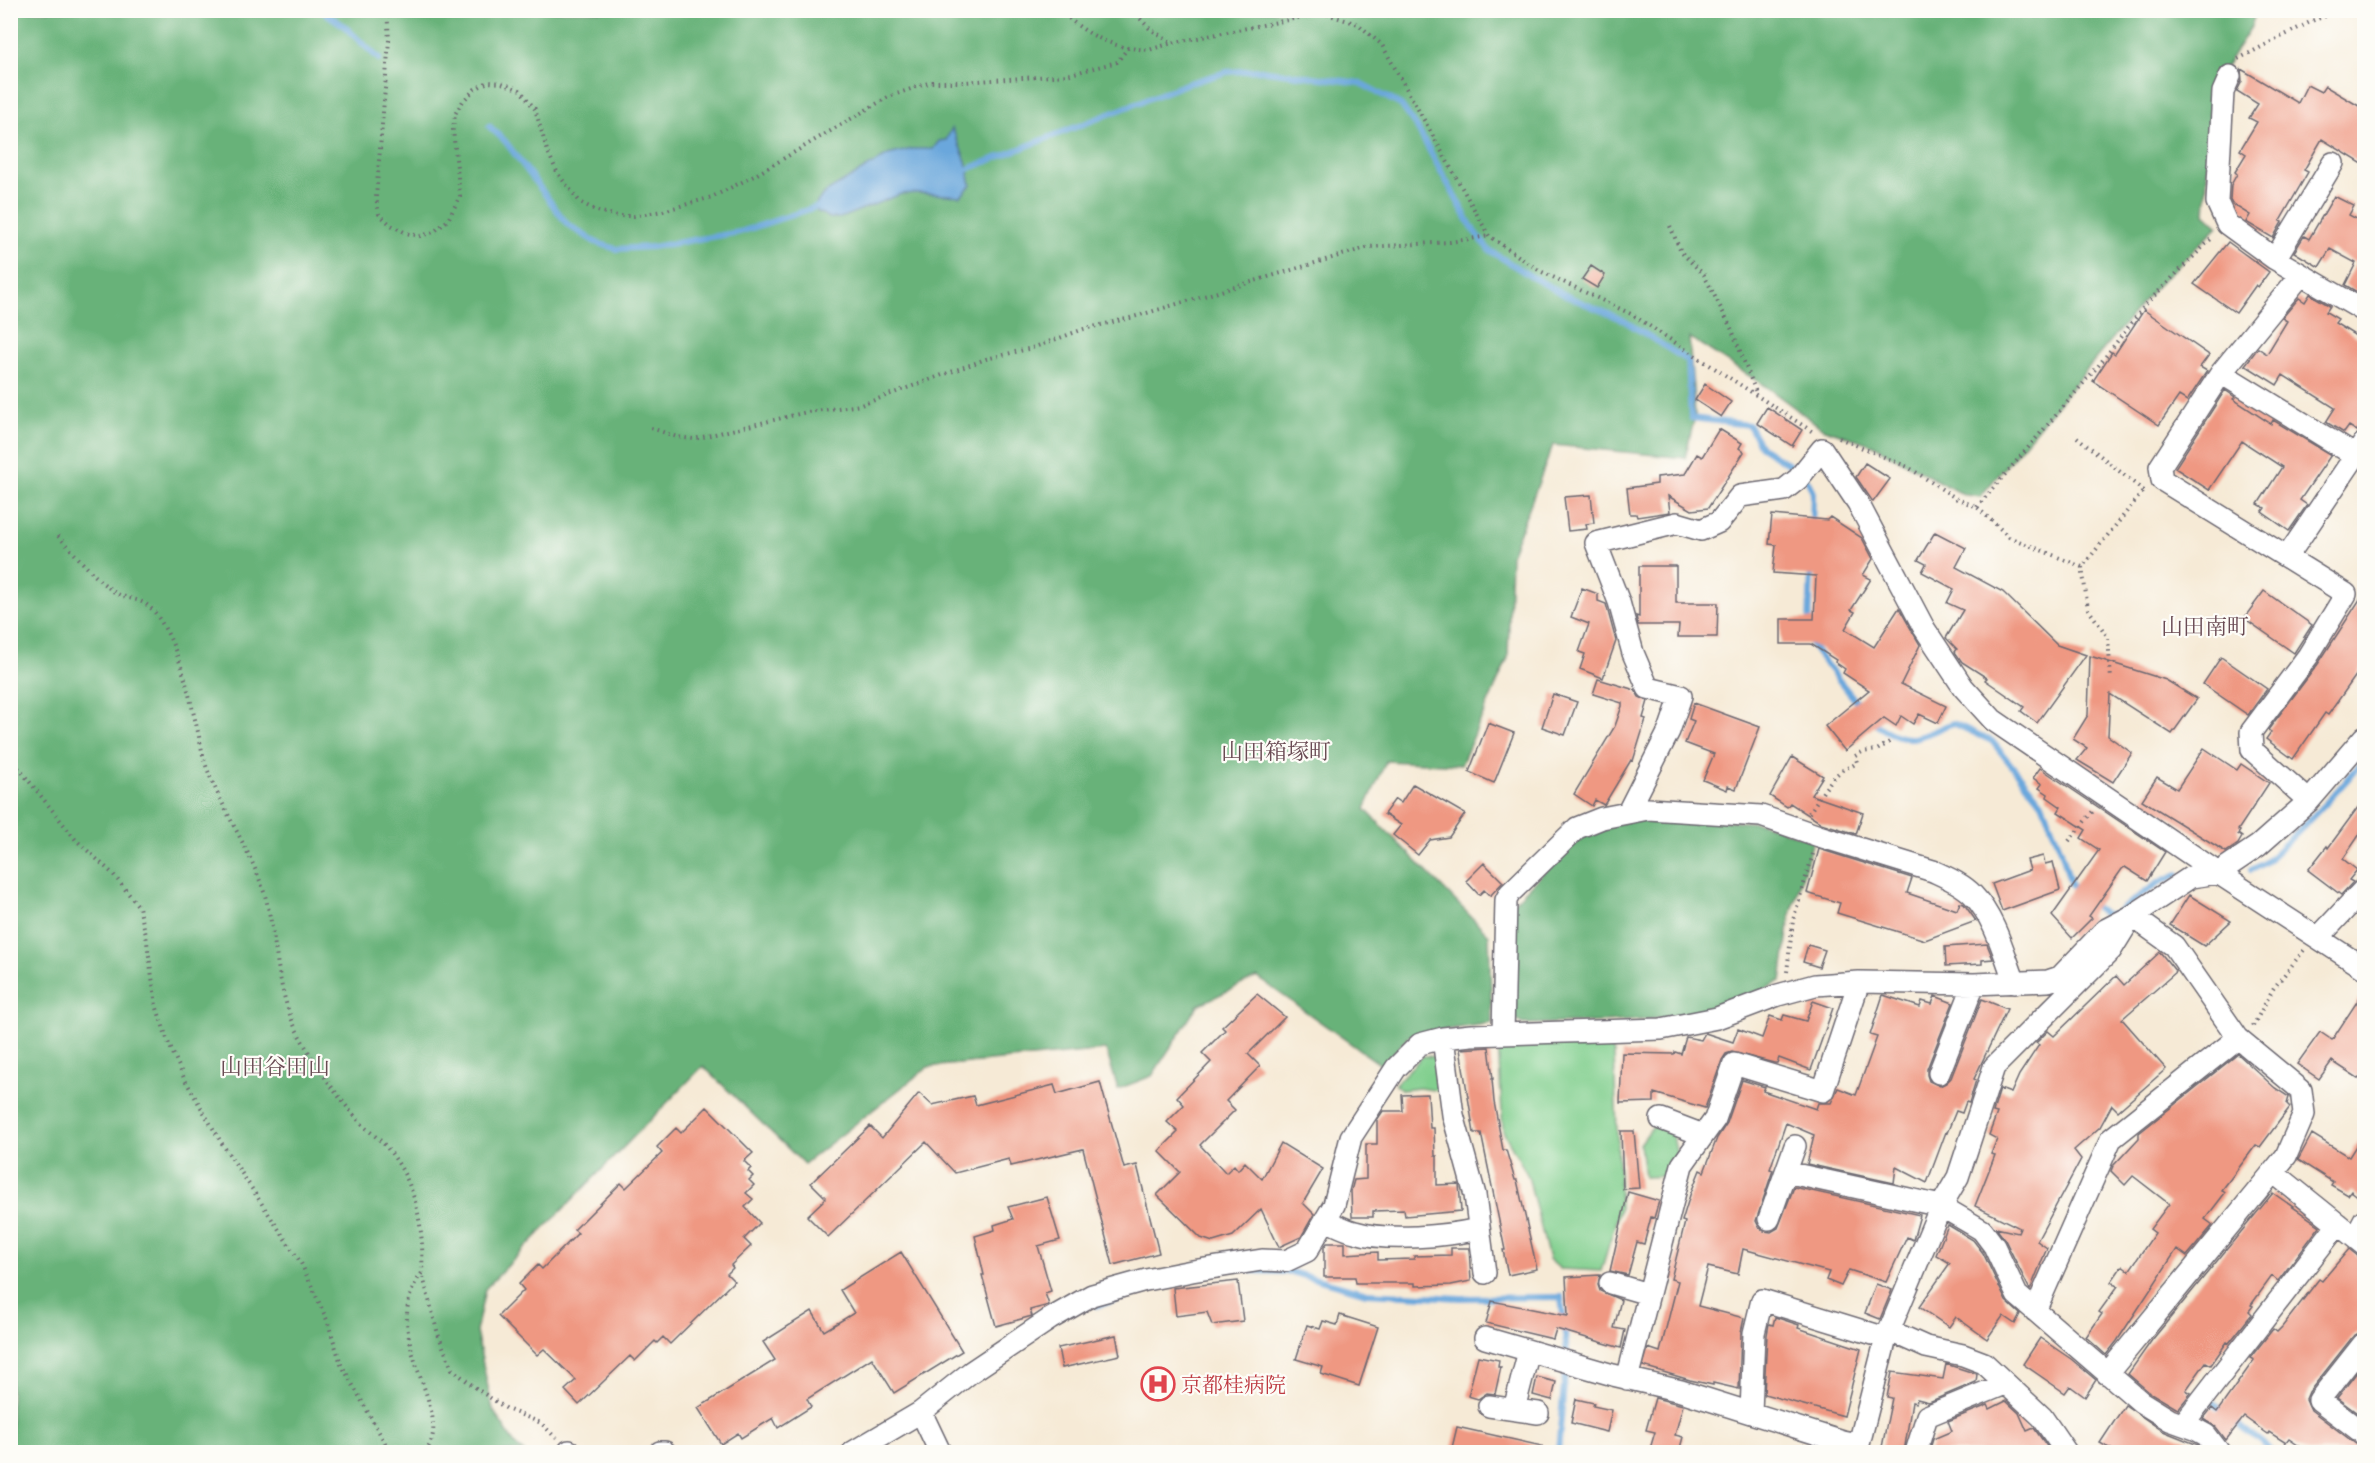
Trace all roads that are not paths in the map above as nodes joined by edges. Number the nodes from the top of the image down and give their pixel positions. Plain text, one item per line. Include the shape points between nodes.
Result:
1 (2230, 76) road end
2 (2333, 163) dead end
3 (2275, 260) junction
4 (2301, 275) junction
5 (2364, 311) edge
6 (2221, 373) junction
7 (2360, 449) edge
8 (2287, 557) junction
9 (2364, 737) edge
10 (2309, 801) junction
11 (1628, 812) junction
12 (2218, 873) junction
13 (2364, 889) edge
14 (2132, 916) junction
15 (2318, 938) junction
16 (2364, 968) edge
17 (1859, 982) junction
18 (2015, 983) junction
19 (1974, 984) junction
20 (1503, 1035) junction
21 (1443, 1038) junction
22 (2241, 1040) junction
23 (1940, 1073) dead end
24 (1661, 1119) dead end
25 (1703, 1135) junction
26 (1795, 1146) dead end
27 (1786, 1172) junction
28 (2273, 1172) junction
29 (1941, 1206) junction
30 (1769, 1219) dead end
31 (1325, 1220) junction
32 (1479, 1229) junction
33 (2355, 1232) edge
34 (1485, 1273) dead end
35 (1610, 1283) dead end
36 (1648, 1294) junction
37 (2035, 1311) junction
38 (1888, 1335) junction
39 (1485, 1338) dead end
40 (2364, 1343) edge
41 (1528, 1351) junction
42 (2107, 1374) junction
43 (1627, 1378) junction
44 (2005, 1384) junction
45 (1489, 1406) dead end
46 (1514, 1409) junction
47 (921, 1412) junction
48 (1538, 1413) dead end
49 (1751, 1413) junction
50 (2183, 1424) junction
51 (2364, 1434) edge
52 (1858, 1449) edge
53 (660, 1452) edge
54 (665, 1452) edge
55 (853, 1452) edge
56 (940, 1452) edge
57 (1916, 1452) edge
58 (2067, 1452) edge
59 (2219, 1452) edge

1 - 3 street via 2223,92 2217,202 2227,224
2 - 3 street
3 - 4 street
4 - 5 street
4 - 6 street
6 - 7 street
6 - 8 street via 2160,467 2162,480
7 - 8 street
8 - 10 street via 2346,594 2308,656 2251,732 2252,750
9 - 10 street
10 - 12 street via 2258,846
11 - 12 street via 1669,731 1681,696 1648,688 1596,543 1677,523 1701,530 1719,522 1740,496 1784,490 1830,443 1924,628 1963,687 1993,720
11 - 18 street via 1648,809 1761,816 1933,871 1972,894 1989,919
11 - 20 street via 1577,828 1506,900
12 - 14 street via 2191,877
12 - 15 street
13 - 15 street
14 - 18 street via 2105,930 2060,976 2048,981
14 - 22 street via 2174,946
14 - 29 street via 2111,950 1994,1067 1958,1177
15 - 16 street
17 - 19 street
17 - 20 street via 1815,985 1717,1018 1661,1029
17 - 25 street via 1823,1091 1734,1064 1714,1119
18 - 19 street
19 - 23 street
20 - 21 street
21 - 31 street via 1420,1044 1396,1068 1351,1137 1334,1205
21 - 32 street via 1453,1115 1475,1195
22 - 28 street via 2301,1090 2304,1114 2286,1156
22 - 37 street via 2111,1139
24 - 25 street
25 - 36 street via 1682,1165
26 - 27 street
27 - 29 street
27 - 30 street
28 - 33 street
28 - 42 street
29 - 37 street via 1982,1230 2017,1295
29 - 38 street
31 - 32 street via 1356,1233 1401,1237 1453,1235
31 - 47 street via 1307,1251 1286,1261 1262,1260 1192,1271 1092,1295 1050,1319
32 - 34 street
33 - 50 street
35 - 36 street
36 - 43 street
37 - 42 street
38 - 44 street via 1984,1363
38 - 49 street via 1762,1300 1754,1333
38 - 52 street
39 - 41 street
40 - 51 street via 2319,1401
41 - 43 street
41 - 46 street
42 - 50 street via 2141,1402
43 - 49 street
44 - 57 street via 1927,1416
44 - 58 street via 2042,1418
45 - 46 street
46 - 48 street
47 - 55 street
47 - 56 street
49 - 52 street
50 - 59 street via 2206,1435
53 - 54 street

